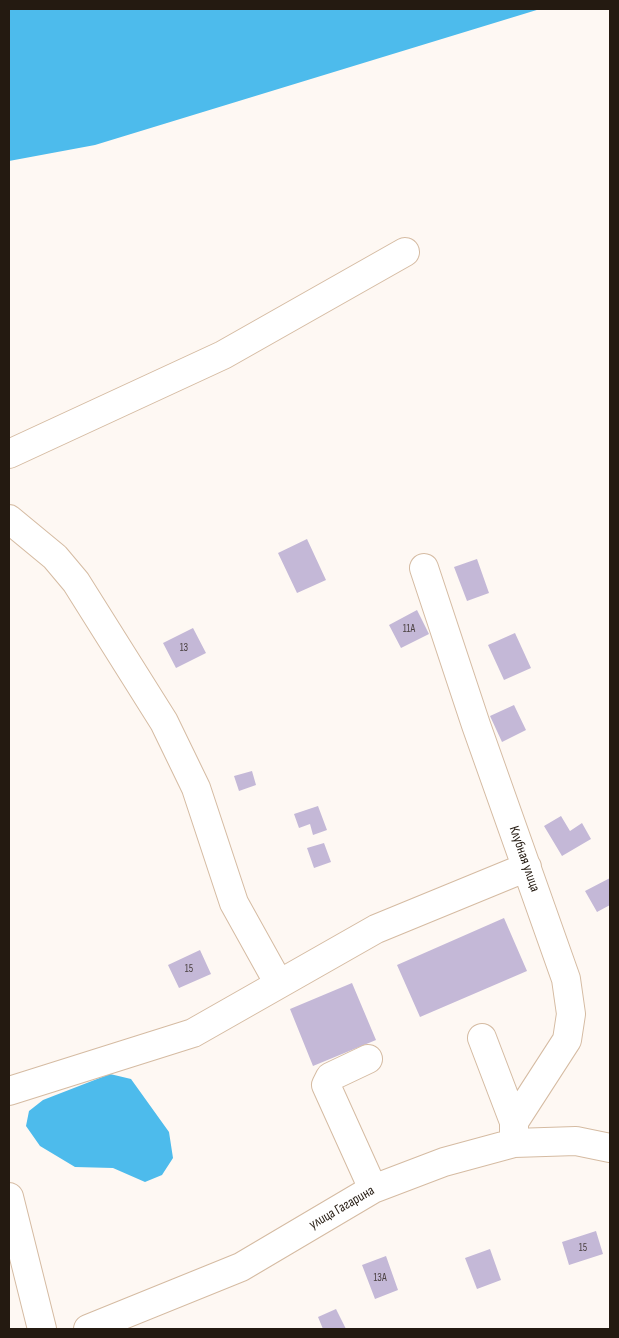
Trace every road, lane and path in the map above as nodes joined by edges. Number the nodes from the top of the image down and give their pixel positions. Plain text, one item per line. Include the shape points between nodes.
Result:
1 (405, 252) dead end
2 (9, 454) edge
3 (9, 519) edge
4 (424, 568) dead end
5 (527, 867) junction
6 (279, 984) junction
7 (482, 1038) dead end
8 (368, 1059) dead end
9 (9, 1091) edge
10 (514, 1133) junction
11 (610, 1148) edge
12 (373, 1189) junction
13 (9, 1197) edge
14 (42, 1329) edge
15 (88, 1329) edge

1 - 2 street via 223,355
3 - 6 street via 55,557 76,582 164,722 196,788 234,904
4 - 5 street, Клубная улица
5 - 6 street via 376,930
5 - 10 street, Клубная улица via 566,979 571,1014 568,1040
6 - 9 street via 193,1032
7 - 10 street
8 - 12 street via 330,1077 326,1085
10 - 11 street, улица Гагарина
10 - 12 street, улица Гагарина
12 - 15 street, улица Гагарина via 241,1267
13 - 14 street

